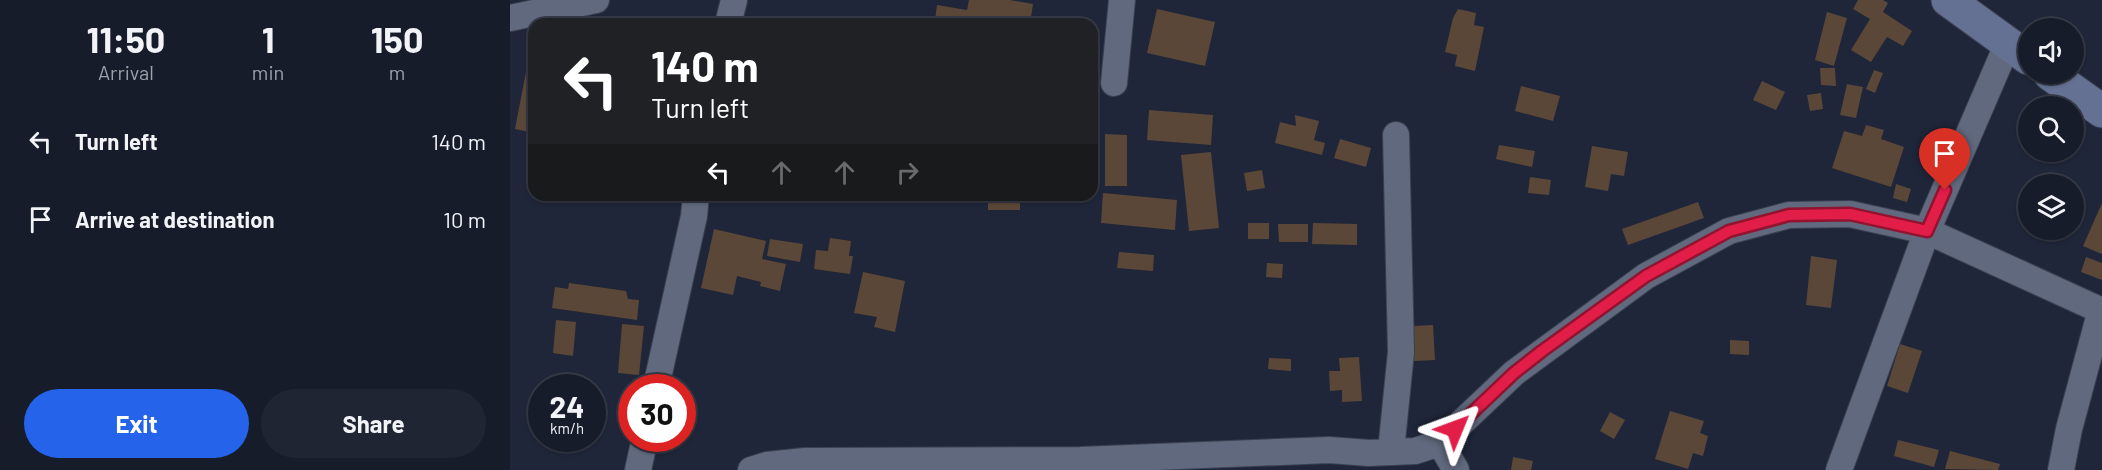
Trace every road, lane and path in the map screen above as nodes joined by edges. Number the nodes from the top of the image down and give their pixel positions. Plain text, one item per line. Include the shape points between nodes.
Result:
1 (596, 0) edge
2 (734, 0) edge
3 (1122, 0) edge
4 (1947, 0) edge
5 (510, 18) edge
6 (730, 18) edge
7 (2018, 51) edge
8 (1114, 83) dead end
9 (2064, 84) edge
10 (2102, 111) edge
11 (1396, 135) dead end
12 (695, 201) edge
13 (1927, 231) junction
14 (2101, 310) edge
15 (659, 374) edge
16 (1440, 443) junction
17 (1391, 451) junction
18 (642, 452) edge
19 (638, 470) edge
20 (751, 470) edge
21 (1456, 470) edge
22 (1839, 470) edge
23 (2061, 470) edge

1 - 5 street
2 - 6 street
3 - 8 street
4 - 7 street
7 - 13 street
9 - 10 street
11 - 17 street via 1401,352
12 - 15 street
13 - 14 street
13 - 16 street via 1850,214 1789,215 1729,231 1646,276 1542,351
13 - 22 street
14 - 23 street
16 - 17 street via 1414,451
16 - 21 street
17 - 20 street via 1080,460 804,461
18 - 19 street

